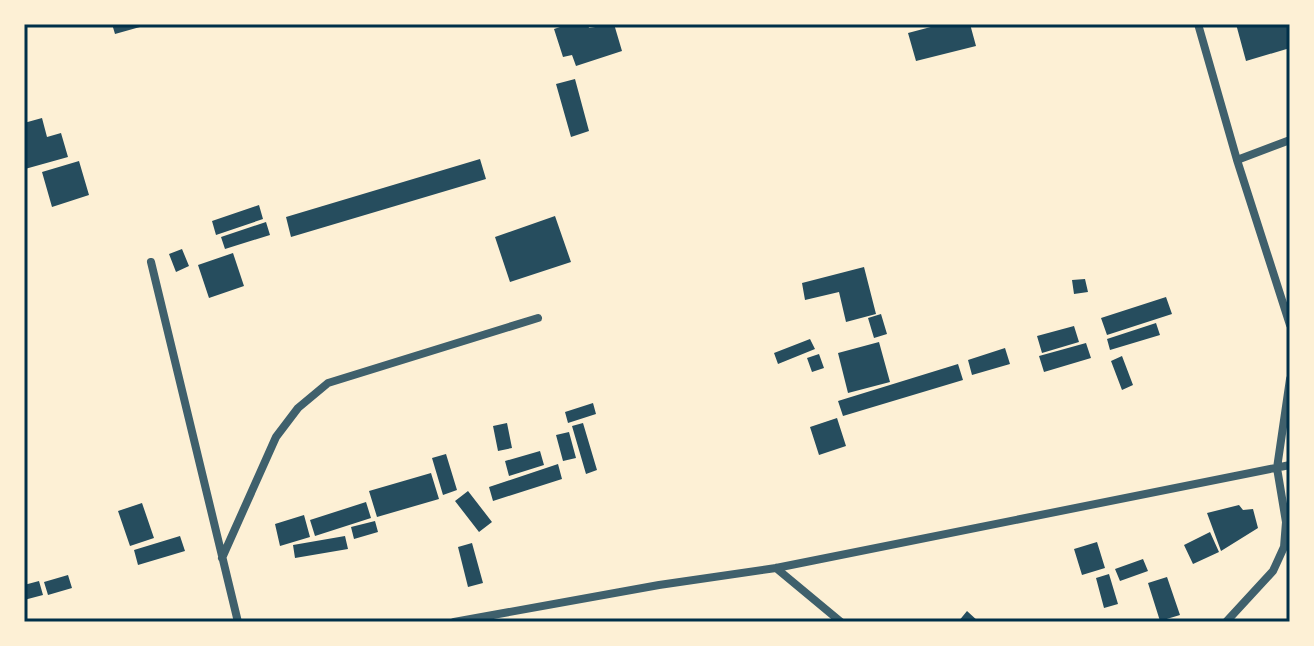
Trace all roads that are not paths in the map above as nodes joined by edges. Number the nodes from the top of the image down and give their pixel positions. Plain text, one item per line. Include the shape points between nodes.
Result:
1 (1198, 24) edge
2 (1290, 140) edge
3 (1237, 160) junction
4 (151, 262) dead end
5 (538, 318) dead end
6 (1290, 325) edge
7 (1290, 379) edge
8 (1290, 465) edge
9 (1277, 468) junction
10 (222, 558) junction
11 (776, 568) junction
12 (238, 622) edge
13 (454, 622) edge
14 (841, 622) edge
15 (1226, 622) edge

1 - 3 street
2 - 3 street
3 - 6 street
4 - 10 street
5 - 10 street via 328,383 298,408 276,437
7 - 9 street
8 - 9 street
9 - 11 street
9 - 15 street via 1286,522 1284,547 1273,571
10 - 12 street
11 - 13 street
11 - 14 street

